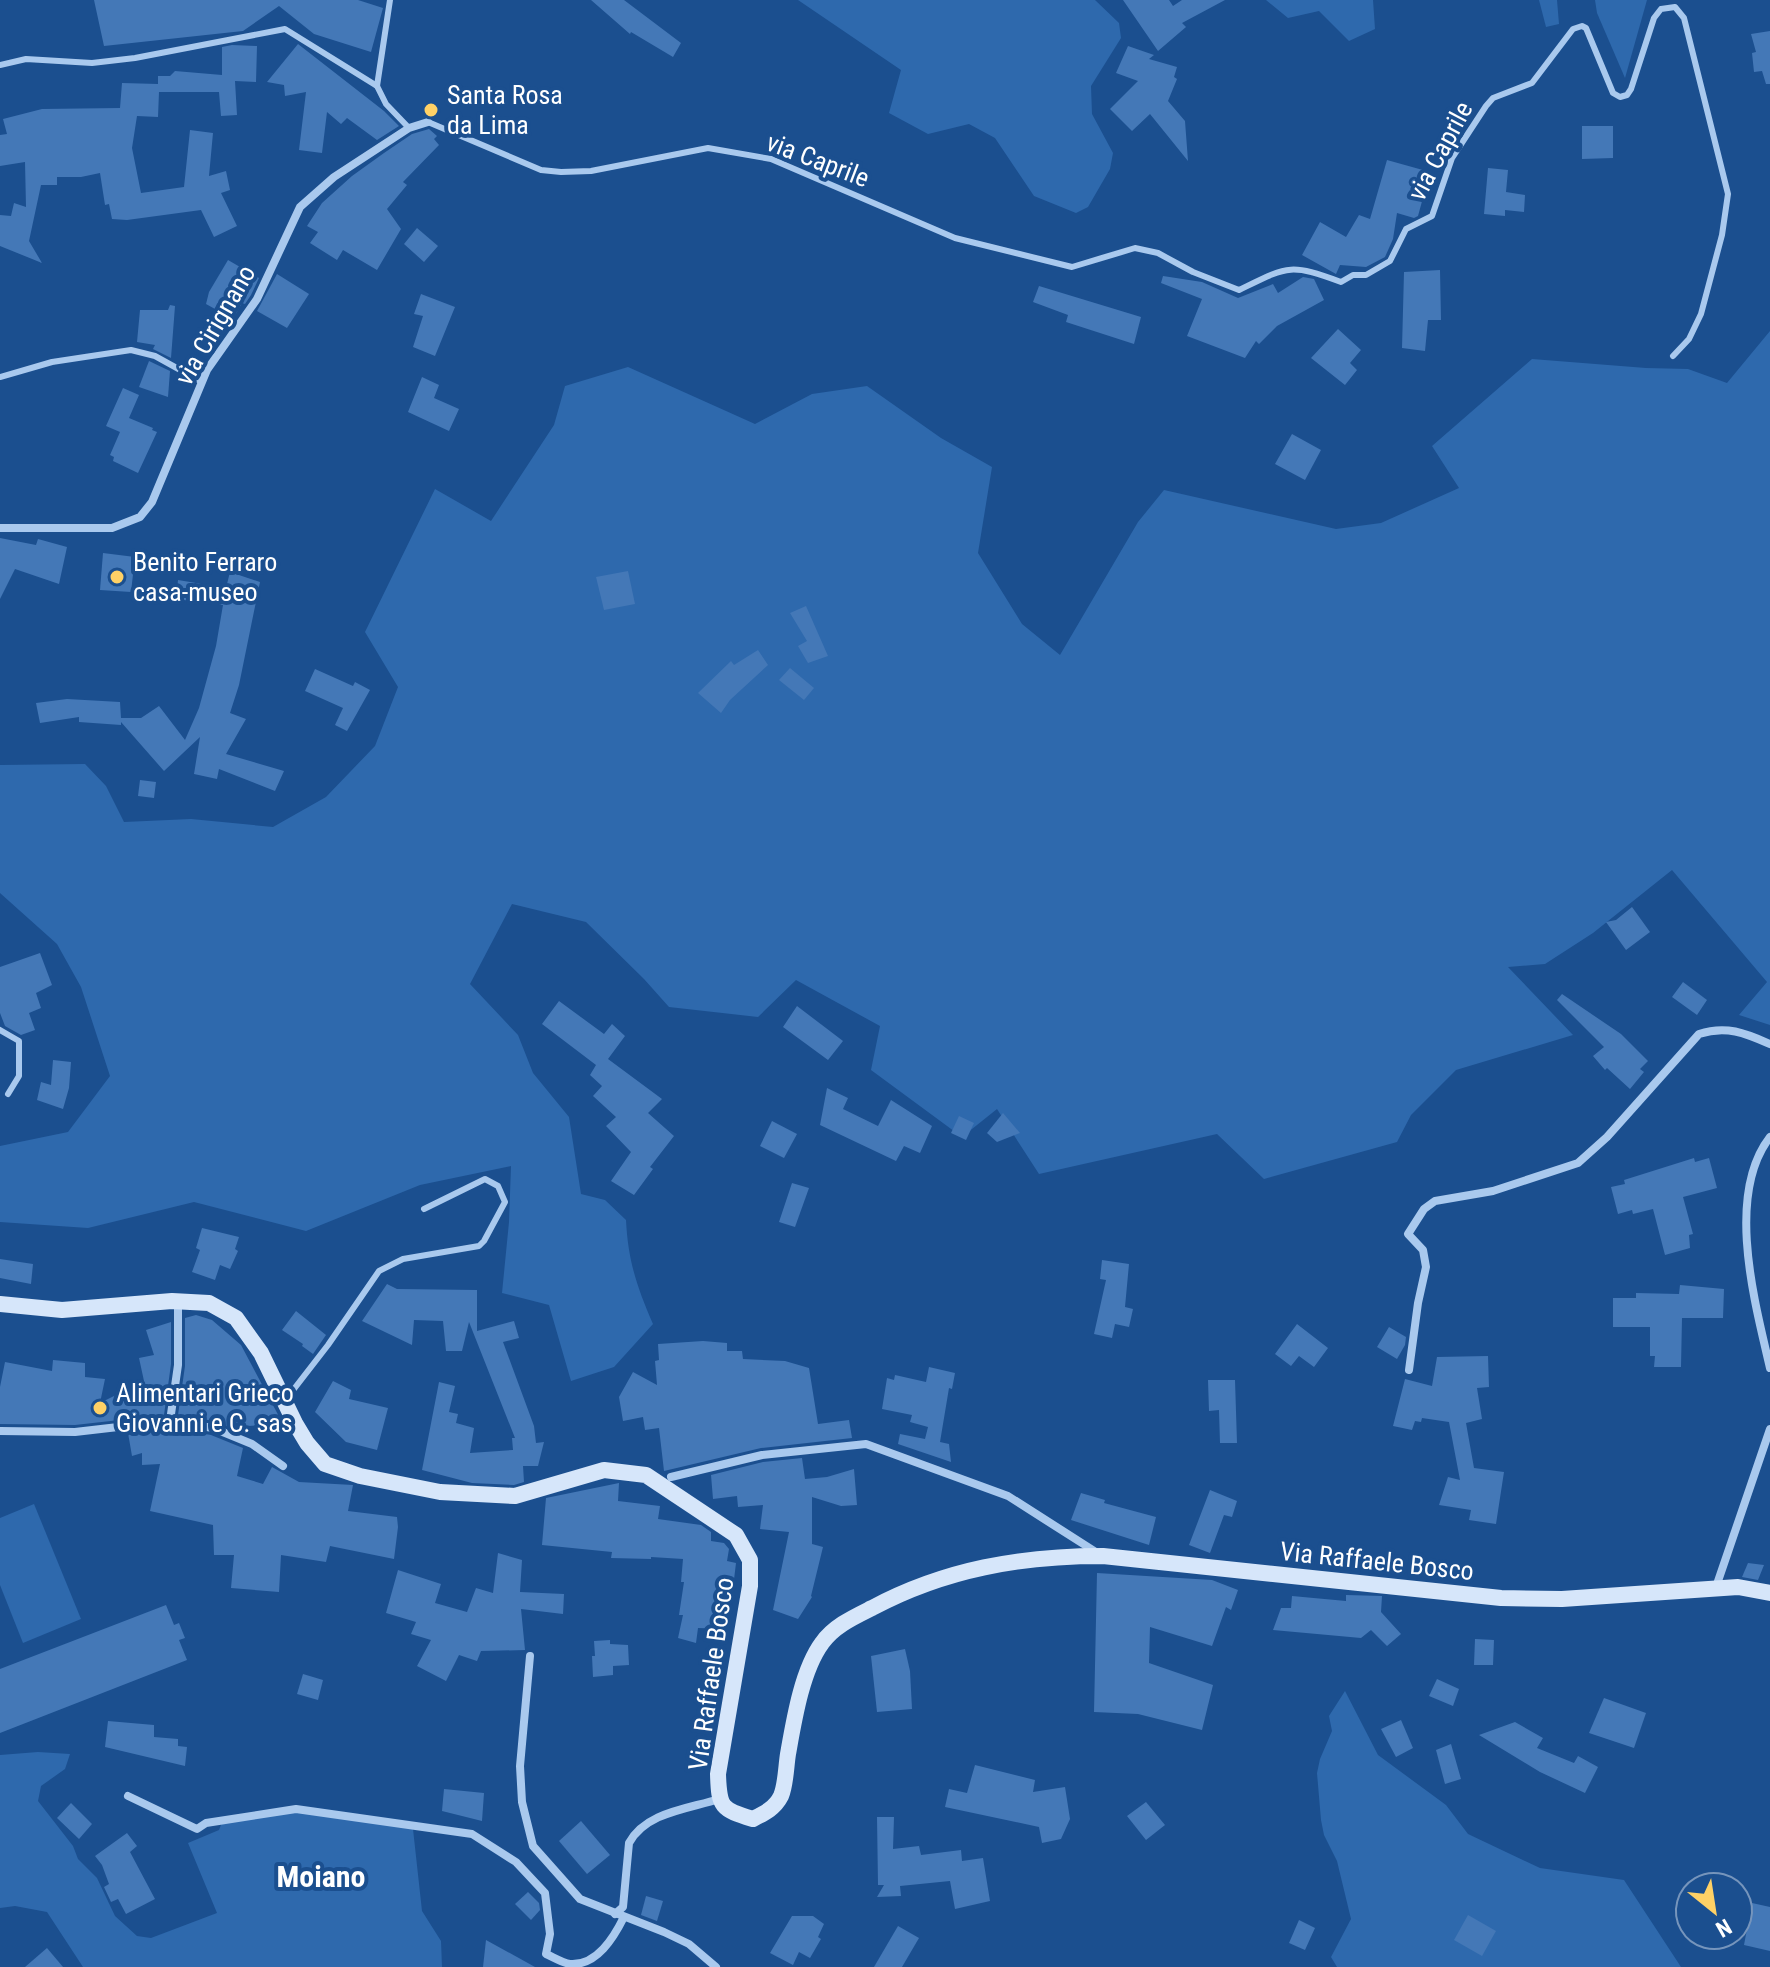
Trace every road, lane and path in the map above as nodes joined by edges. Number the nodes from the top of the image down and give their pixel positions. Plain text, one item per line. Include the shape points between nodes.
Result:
1 (390, 0) edge
2 (0, 65) edge
3 (377, 86) junction
4 (428, 122) joint
5 (409, 128) junction
6 (1673, 356) dead end
7 (0, 377) edge
8 (202, 382) junction
9 (0, 528) edge
10 (0, 1030) edge
11 (1770, 1044) edge
12 (8, 1094) dead end
13 (1770, 1137) edge
14 (424, 1209) dead end
15 (178, 1301) junction
16 (0, 1304) edge
17 (1770, 1368) edge
18 (1409, 1370) dead end
19 (284, 1401) junction
20 (170, 1421) junction
21 (1770, 1429) edge
22 (0, 1431) edge
23 (283, 1466) dead end
24 (671, 1477) dead end
25 (1103, 1556) junction
26 (1715, 1589) junction
27 (1770, 1593) edge
28 (530, 1656) dead end
29 (128, 1796) dead end
30 (719, 1799) junction
31 (620, 1915) junction
32 (716, 1967) edge

1 - 3 lane
2 - 3 lane via 26,59 92,63 135,58 285,29
3 - 5 lane
4 - 5 street, via Cirignano
4 - 6 lane, via Caprile via 541,170 591,171 708,148 771,159 955,238 1072,267 1135,248 1239,290 1296,267 1341,282 1390,261 1406,229 1432,216 1452,158 1486,106 1493,98 1532,83 1573,29 1586,28 1613,93 1620,97 1631,89 1654,18 1661,9 1675,7 1684,18 1728,194 1701,314
5 - 8 street, via Cirignano via 334,177 300,207 257,299
7 - 8 lane via 52,362 131,350 155,356
8 - 9 street, via Cirignano via 152,502 140,517 112,528
10 - 12 lane via 19,1041 19,1076
11 - 18 street via 1736,1030 1699,1034 1578,1163 1493,1191 1435,1201 1424,1209 1408,1234 1423,1250 1426,1267
13 - 17 street via 1754,1165 1748,1192 1748,1252
14 - 19 lane via 485,1179 498,1186 505,1202 479,1246 403,1259 379,1271
15 - 16 street, Via Raffaele Bosco via 62,1310
15 - 19 street, Via Raffaele Bosco via 209,1303 236,1318 261,1353
15 - 20 street via 178,1365
19 - 30 street, Via Raffaele Bosco via 325,1464 360,1476 440,1492 515,1496 604,1470 646,1475 736,1535 750,1560 750,1586 718,1774
20 - 22 street via 75,1432
20 - 23 street via 213,1428 252,1444
21 - 26 street
24 - 25 street via 762,1455 866,1444 1008,1496
25 - 26 street, Via Raffaele Bosco via 1501,1598
25 - 30 street, Via Raffaele Bosco via 1050,1556 934,1579 844,1622 823,1642 811,1664 793,1725 782,1795 753,1819 726,1810
26 - 27 street, Via Raffaele Bosco
28 - 31 street via 520,1766 533,1846 580,1899
29 - 31 street via 197,1829 206,1823 296,1809 472,1834 516,1862 545,1893 550,1915 546,1954 570,1964 593,1958 611,1943
30 - 31 street via 651,1819 634,1833
31 - 32 street via 689,1944

